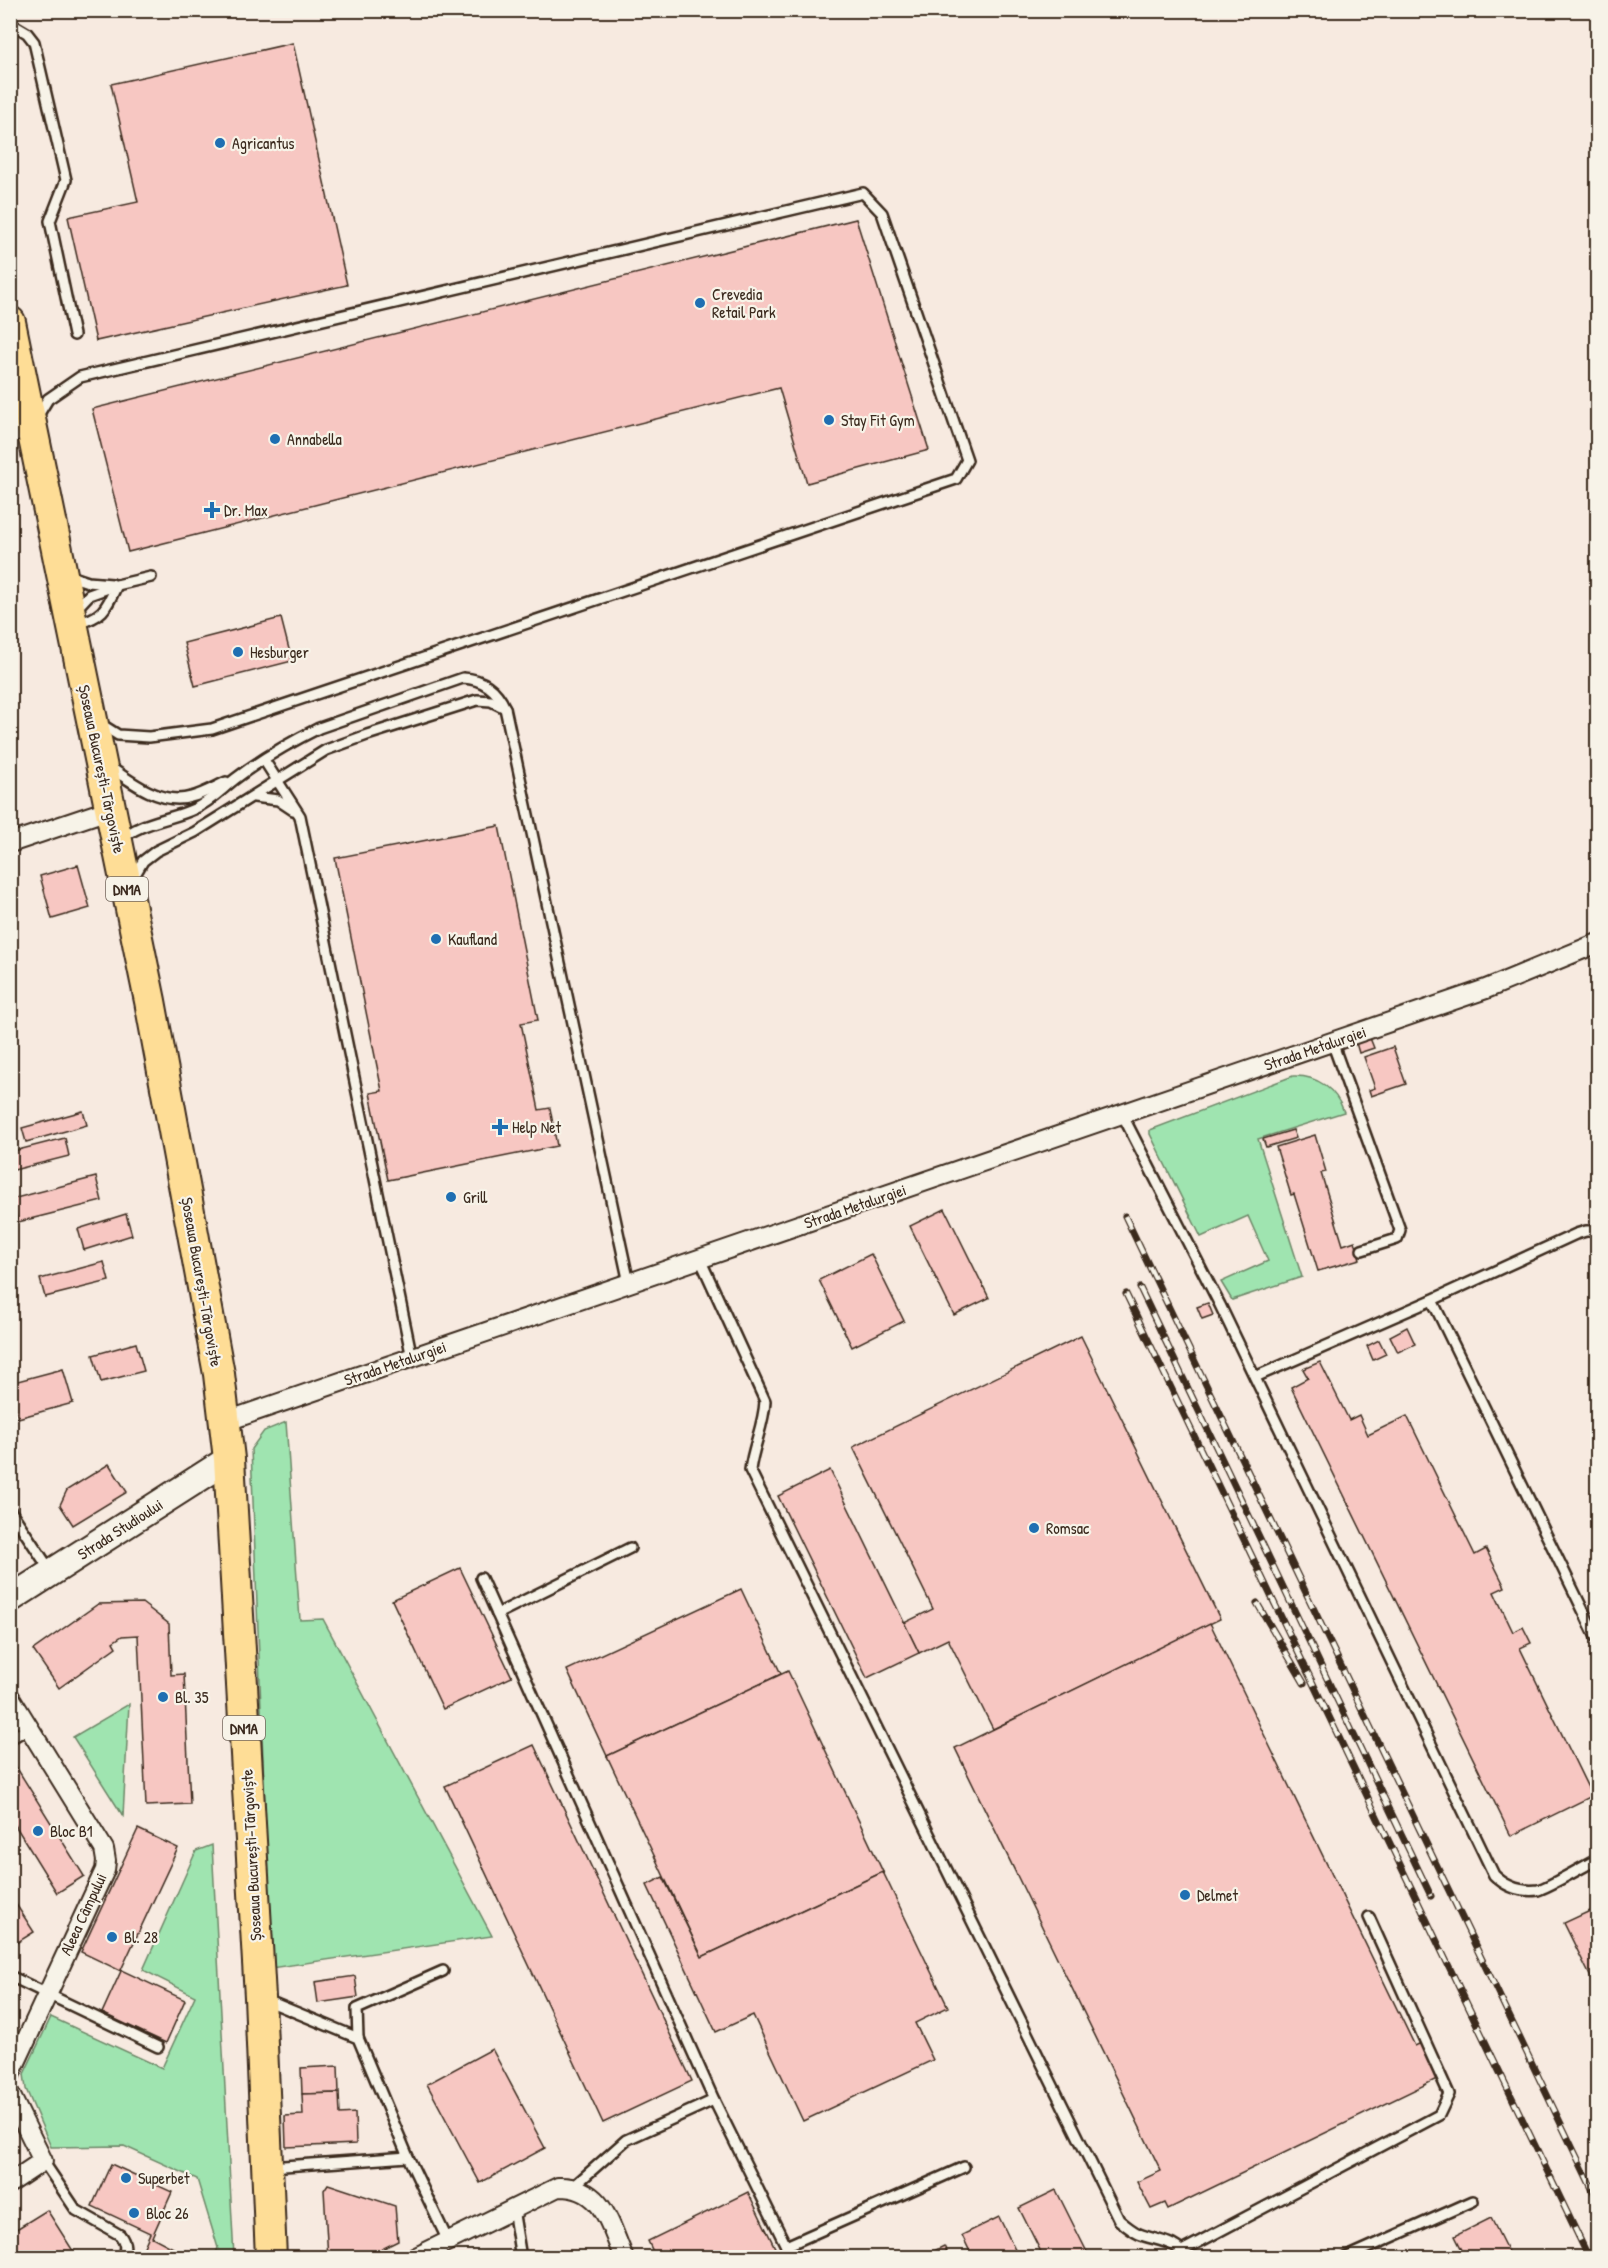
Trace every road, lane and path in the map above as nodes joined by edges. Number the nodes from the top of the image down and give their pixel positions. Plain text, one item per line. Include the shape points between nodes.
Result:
1 (10, 23) edge
2 (10, 322) edge
3 (74, 335) dead end
4 (21, 430) edge
5 (62, 573) junction
6 (151, 577) dead end
7 (117, 585) junction
8 (72, 620) junction
9 (505, 708) junction
10 (92, 718) junction
11 (100, 759) junction
12 (264, 760) junction
13 (236, 778) junction
14 (278, 781) junction
15 (253, 797) junction
16 (111, 809) junction
17 (300, 816) junction
18 (10, 843) edge
19 (118, 847) junction
20 (129, 895) junction
21 (1598, 943) edge
22 (1332, 1042) junction
23 (1122, 1114) junction
24 (1598, 1231) edge
25 (1362, 1250) dead end
26 (700, 1259) junction
27 (629, 1283) junction
28 (1432, 1300) junction
29 (412, 1358) junction
30 (1255, 1377) junction
31 (224, 1422) junction
32 (229, 1459) junction
33 (10, 1510) edge
34 (630, 1548) dead end
35 (52, 1572) junction
36 (481, 1578) dead end
37 (14, 1588) edge
38 (497, 1614) junction
39 (1598, 1641) edge
40 (10, 1697) edge
41 (29, 1728) junction
42 (10, 1739) edge
43 (1598, 1859) edge
44 (1369, 1917) dead end
45 (443, 1971) dead end
46 (10, 1976) edge
47 (47, 1993) junction
48 (260, 1997) junction
49 (358, 2038) junction
50 (158, 2047) dead end
51 (10, 2075) edge
52 (10, 2094) edge
53 (714, 2100) junction
54 (408, 2157) junction
55 (43, 2162) junction
56 (267, 2167) junction
57 (964, 2167) dead end
58 (10, 2182) edge
59 (573, 2187) junction
60 (1473, 2201) dead end
61 (513, 2209) junction
62 (448, 2241) junction
63 (786, 2246) junction
64 (1184, 2254) edge
65 (122, 2258) edge
66 (271, 2258) edge
67 (414, 2258) edge
68 (521, 2258) edge
69 (624, 2258) edge
70 (792, 2258) edge
71 (1345, 2258) edge

1 - 3 lane via 21,27 34,42 66,180 50,221
2 - 4 main road, Șoseaua București-Târgoviște / DN1A
4 - 5 main road, Șoseaua București-Târgoviște / DN1A
4 - 10 lane via 48,399 80,377 863,193 882,213 967,460 956,480 212,729 149,737 118,735
5 - 7 lane via 88,582
5 - 8 main road, Șoseaua București-Târgoviște / DN1A
6 - 7 lane
7 - 8 lane via 89,595
7 - 8 lane via 95,619
8 - 10 main road, Șoseaua București-Târgoviște / DN1A
9 - 12 lane via 492,688 464,678 320,728
9 - 14 lane via 477,700 368,735 326,750
9 - 27 lane
10 - 11 main road, Șoseaua București-Târgoviște / DN1A
11 - 13 lane via 138,786 169,798 192,797
11 - 16 main road, Șoseaua București-Târgoviște / DN1A
12 - 13 lane
12 - 14 lane
13 - 19 lane via 199,807 139,826
14 - 15 lane
14 - 17 lane
15 - 17 lane via 278,800
15 - 20 lane via 143,861
16 - 18 street
16 - 19 main road, Șoseaua București-Târgoviște / DN1A
17 - 29 lane
19 - 20 main road, Șoseaua București-Târgoviște / DN1A
20 - 31 main road, Șoseaua București-Târgoviște / DN1A via 217,1362
21 - 22 street, Strada Metalurgiei via 1486,989
22 - 23 street, Strada Metalurgiei
22 - 25 lane via 1400,1230 1396,1239
23 - 26 street, Strada Metalurgiei
23 - 30 lane
24 - 28 lane via 1576,1234
26 - 27 street, Strada Metalurgiei
26 - 64 lane via 765,1401 750,1470 1119,2220 1139,2234 1174,2245
27 - 29 street, Strada Metalurgiei
28 - 30 lane
28 - 39 lane
29 - 31 street, Strada Metalurgiei
30 - 43 lane via 1494,1875 1513,1888 1539,1890
31 - 32 main road, Șoseaua București-Târgoviște / DN1A
32 - 35 street, Strada Studioului
32 - 48 main road, Șoseaua București-Târgoviște / DN1A
33 - 35 lane
34 - 38 lane
35 - 37 street, Strada Studioului
36 - 38 lane
38 - 53 lane
40 - 41 street, Aleea Câmpului
41 - 42 lane
41 - 47 street, Aleea Câmpului via 104,1850 106,1861
44 - 64 lane via 1449,2094 1444,2107 1438,2115
45 - 49 lane via 357,2009
46 - 47 lane
47 - 50 lane
47 - 51 street, Aleea Câmpului
48 - 49 lane
48 - 56 main road, Șoseaua București-Târgoviște / DN1A
49 - 54 lane
52 - 55 street
53 - 59 lane via 626,2140
53 - 63 lane
54 - 56 lane
54 - 62 lane
55 - 58 street
55 - 65 lane via 76,2210 120,2235 125,2250
56 - 66 main road, Șoseaua București-Târgoviște / DN1A
57 - 63 lane
59 - 61 street via 558,2187
59 - 69 street via 602,2206
60 - 71 lane
61 - 62 street
61 - 68 lane
62 - 67 street
63 - 70 lane

